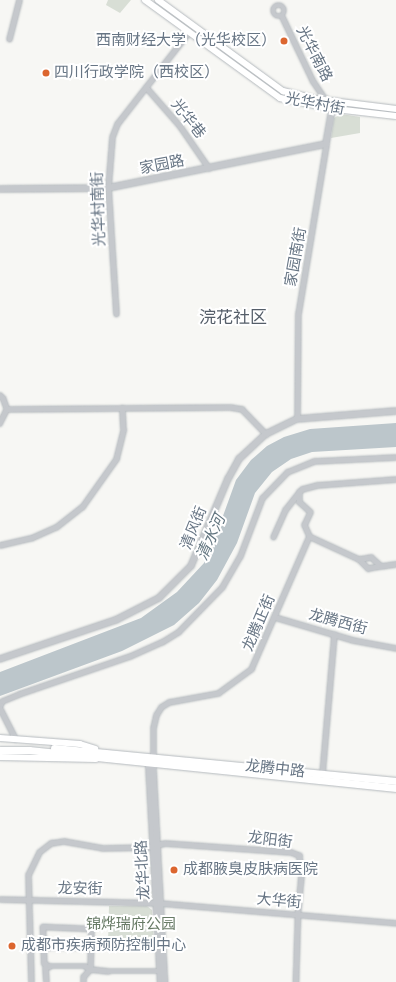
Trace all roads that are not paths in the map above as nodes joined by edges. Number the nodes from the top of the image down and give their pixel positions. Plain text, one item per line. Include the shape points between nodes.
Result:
1 (19, 0) edge
2 (145, 0) edge
3 (158, 0) edge
4 (274, 0) edge
5 (276, 6) junction
6 (282, 16) junction
7 (189, 32) junction
8 (9, 39) dead end
9 (146, 87) junction
10 (326, 100) junction
11 (332, 109) junction
12 (396, 110) edge
13 (396, 116) edge
14 (326, 144) junction
15 (209, 168) junction
16 (108, 188) junction
17 (0, 189) edge
18 (116, 314) dead end
19 (0, 395) edge
20 (122, 408) junction
21 (7, 409) junction
22 (396, 411) edge
23 (297, 419) junction
24 (0, 423) edge
25 (266, 434) junction
26 (396, 457) edge
27 (396, 479) edge
28 (299, 492) junction
29 (290, 501) junction
30 (299, 502) junction
31 (309, 536) junction
32 (273, 537) dead end
33 (0, 545) edge
34 (359, 559) junction
35 (396, 564) edge
36 (381, 566) junction
37 (275, 617) junction
38 (334, 635) junction
39 (396, 648) edge
40 (0, 659) edge
41 (0, 705) edge
42 (0, 708) edge
43 (0, 738) edge
44 (16, 739) junction
45 (0, 746) edge
46 (29, 748) junction
47 (0, 750) edge
48 (112, 755) junction
49 (0, 757) edge
50 (151, 760) junction
51 (322, 774) junction
52 (396, 781) edge
53 (396, 788) edge
54 (156, 845) junction
55 (0, 899) edge
56 (28, 900) junction
57 (158, 903) junction
58 (298, 914) junction
59 (396, 923) edge
60 (43, 948) junction
61 (91, 948) junction
62 (49, 966) junction
63 (90, 969) junction
64 (160, 971) junction
65 (31, 982) edge
66 (46, 982) edge
67 (83, 982) edge
68 (161, 982) edge
69 (165, 982) edge
70 (296, 982) edge

1 - 8 street
2 - 7 main road, 光华村街
3 - 10 main road, 光华村街 via 283,91
4 - 5 street
5 - 6 street via 274,14
5 - 6 street via 284,8
6 - 10 street, 光华南路 via 313,81
7 - 9 street, 光华村南街
7 - 11 main road, 光华村街 via 280,98
9 - 15 street, 光华巷 via 180,126
9 - 16 street, 光华村南街 via 112,136
10 - 11 street
10 - 12 main road, 光华村街
11 - 13 main road, 光华村街
11 - 14 street, 家园南街
14 - 15 street, 家园路
14 - 23 street, 家园南街 via 298,314
15 - 16 street, 家园路
16 - 17 street, 家园路
16 - 18 street, 光华村南街
19 - 21 street
20 - 21 street
20 - 25 street via 236,407 242,409
20 - 33 street via 123,430 116,459 82,507 56,527 30,538
21 - 24 street
22 - 23 street, 清风街
23 - 25 street, 清风街
25 - 40 street, 清风街 via 240,459 228,479 191,566 159,598 116,620
26 - 41 street via 314,461 287,472 262,498 240,556 222,587 178,632 130,656 19,694 2,701
27 - 28 street via 317,485
28 - 29 street
28 - 30 street
29 - 30 street
29 - 32 street
30 - 31 street via 310,512 304,524
31 - 34 street
31 - 37 street, 龙腾正街
34 - 36 street via 371,557
34 - 36 street via 368,568
35 - 36 street
37 - 38 street, 龙腾西街
37 - 50 street, 龙腾正街 via 258,658 251,669 236,681 206,697 169,702 161,707 156,714 153,728
38 - 39 street, 龙腾西街
38 - 51 street
42 - 44 street
43 - 44 main road
44 - 48 main road via 80,744
45 - 46 main road
46 - 47 main road
46 - 48 main road
48 - 49 main road via 77,760
48 - 50 main road
50 - 51 main road, 龙腾中路
50 - 53 main road, 龙腾中路
50 - 54 street, 龙华北路
51 - 52 main road, 龙腾中路
54 - 56 street via 96,848 64,841 51,843 39,852 30,867
54 - 57 street, 龙华北路
54 - 58 street, 龙阳街 via 295,853 302,859
55 - 56 street, 龙安街
56 - 57 street, 龙安街
56 - 65 street
57 - 58 street, 大华街
57 - 64 street, 龙华北路
57 - 69 street, 龙华北路
58 - 59 street, 大华街
58 - 70 street, 龙阳街
60 - 61 street
60 - 61 street via 43,927 91,929
60 - 62 street via 44,963
61 - 63 street
62 - 63 street via 85,966
62 - 66 street via 46,968
63 - 64 street
63 - 67 street via 83,977
64 - 68 street, 龙华北路

